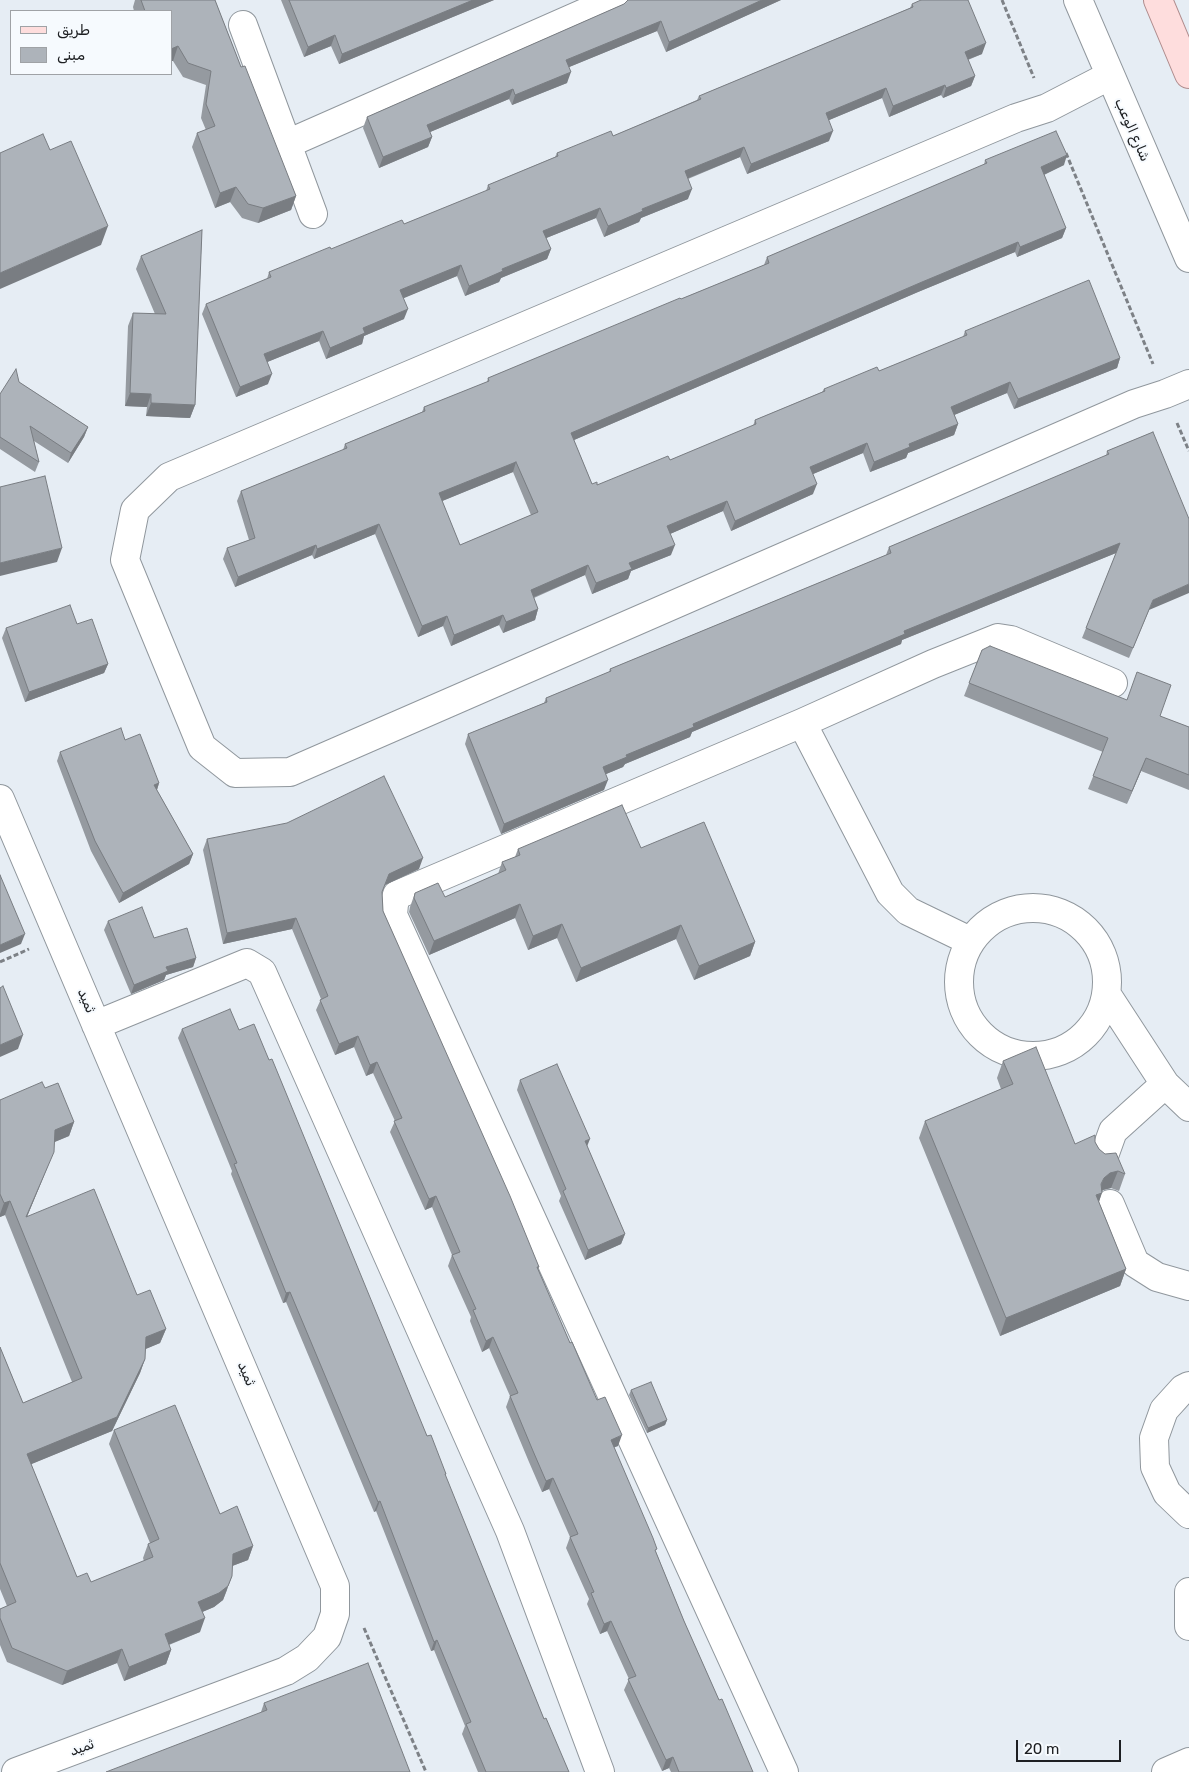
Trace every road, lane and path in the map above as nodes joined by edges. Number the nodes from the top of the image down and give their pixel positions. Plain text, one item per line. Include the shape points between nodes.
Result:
1 (614, 0) edge
2 (1002, 0) edge
3 (1078, 0) edge
4 (1158, 0) edge
5 (243, 25) dead end
6 (1189, 74) edge
7 (1109, 76) junction
8 (1047, 108) junction
9 (287, 144) junction
10 (313, 214) dead end
11 (1189, 258) edge
12 (1177, 389) edge
13 (1189, 452) edge
14 (1113, 683) dead end
15 (802, 723) junction
16 (0, 799) edge
17 (970, 941) junction
18 (1107, 996) junction
19 (96, 1025) junction
20 (1165, 1084) junction
21 (1189, 1107) edge
22 (1104, 1156) edge
23 (1110, 1204) edge
24 (1189, 1286) edge
25 (1189, 1386) edge
26 (1189, 1514) edge
27 (1189, 1592) edge
28 (335, 1598) junction
29 (1189, 1626) edge
30 (1189, 1762) edge
31 (16, 1772) edge
32 (426, 1772) edge
33 (600, 1772) edge
34 (784, 1772) edge
35 (1166, 1772) edge

1 - 9 street
2 - 8 path
3 - 7 street, شارع الوعب
4 - 6 main road
5 - 9 street
7 - 8 street
7 - 11 street, شارع الوعب
8 - 12 path
8 - 12 street via 1016,118 169,477 135,510 125,560 198,738 202,746 235,773 290,772 1116,412
9 - 10 street
12 - 13 path
14 - 15 street via 1011,640 998,638
15 - 17 street via 890,893 908,911
15 - 34 street via 397,895 393,915
16 - 19 street, ثميد
17 - 18 street via 990,920 1017,908 1055,911 1074,919 1094,939 1106,966
17 - 18 street via 959,969 960,998 972,1025 992,1045 1020,1056 1049,1056 1076,1044 1096,1023
18 - 20 street
19 - 28 street, ثميد via 319,1544 335,1586
19 - 33 street via 247,962 262,972 510,1531
20 - 21 street
20 - 22 street via 1113,1131
23 - 24 street via 1134,1263 1157,1277
25 - 26 street via 1164,1410 1154,1438 1155,1467 1167,1494
27 - 29 street
28 - 31 street, ثميد via 335,1614 328,1637 307,1658 286,1671
28 - 32 path via 355,1608
30 - 35 street

